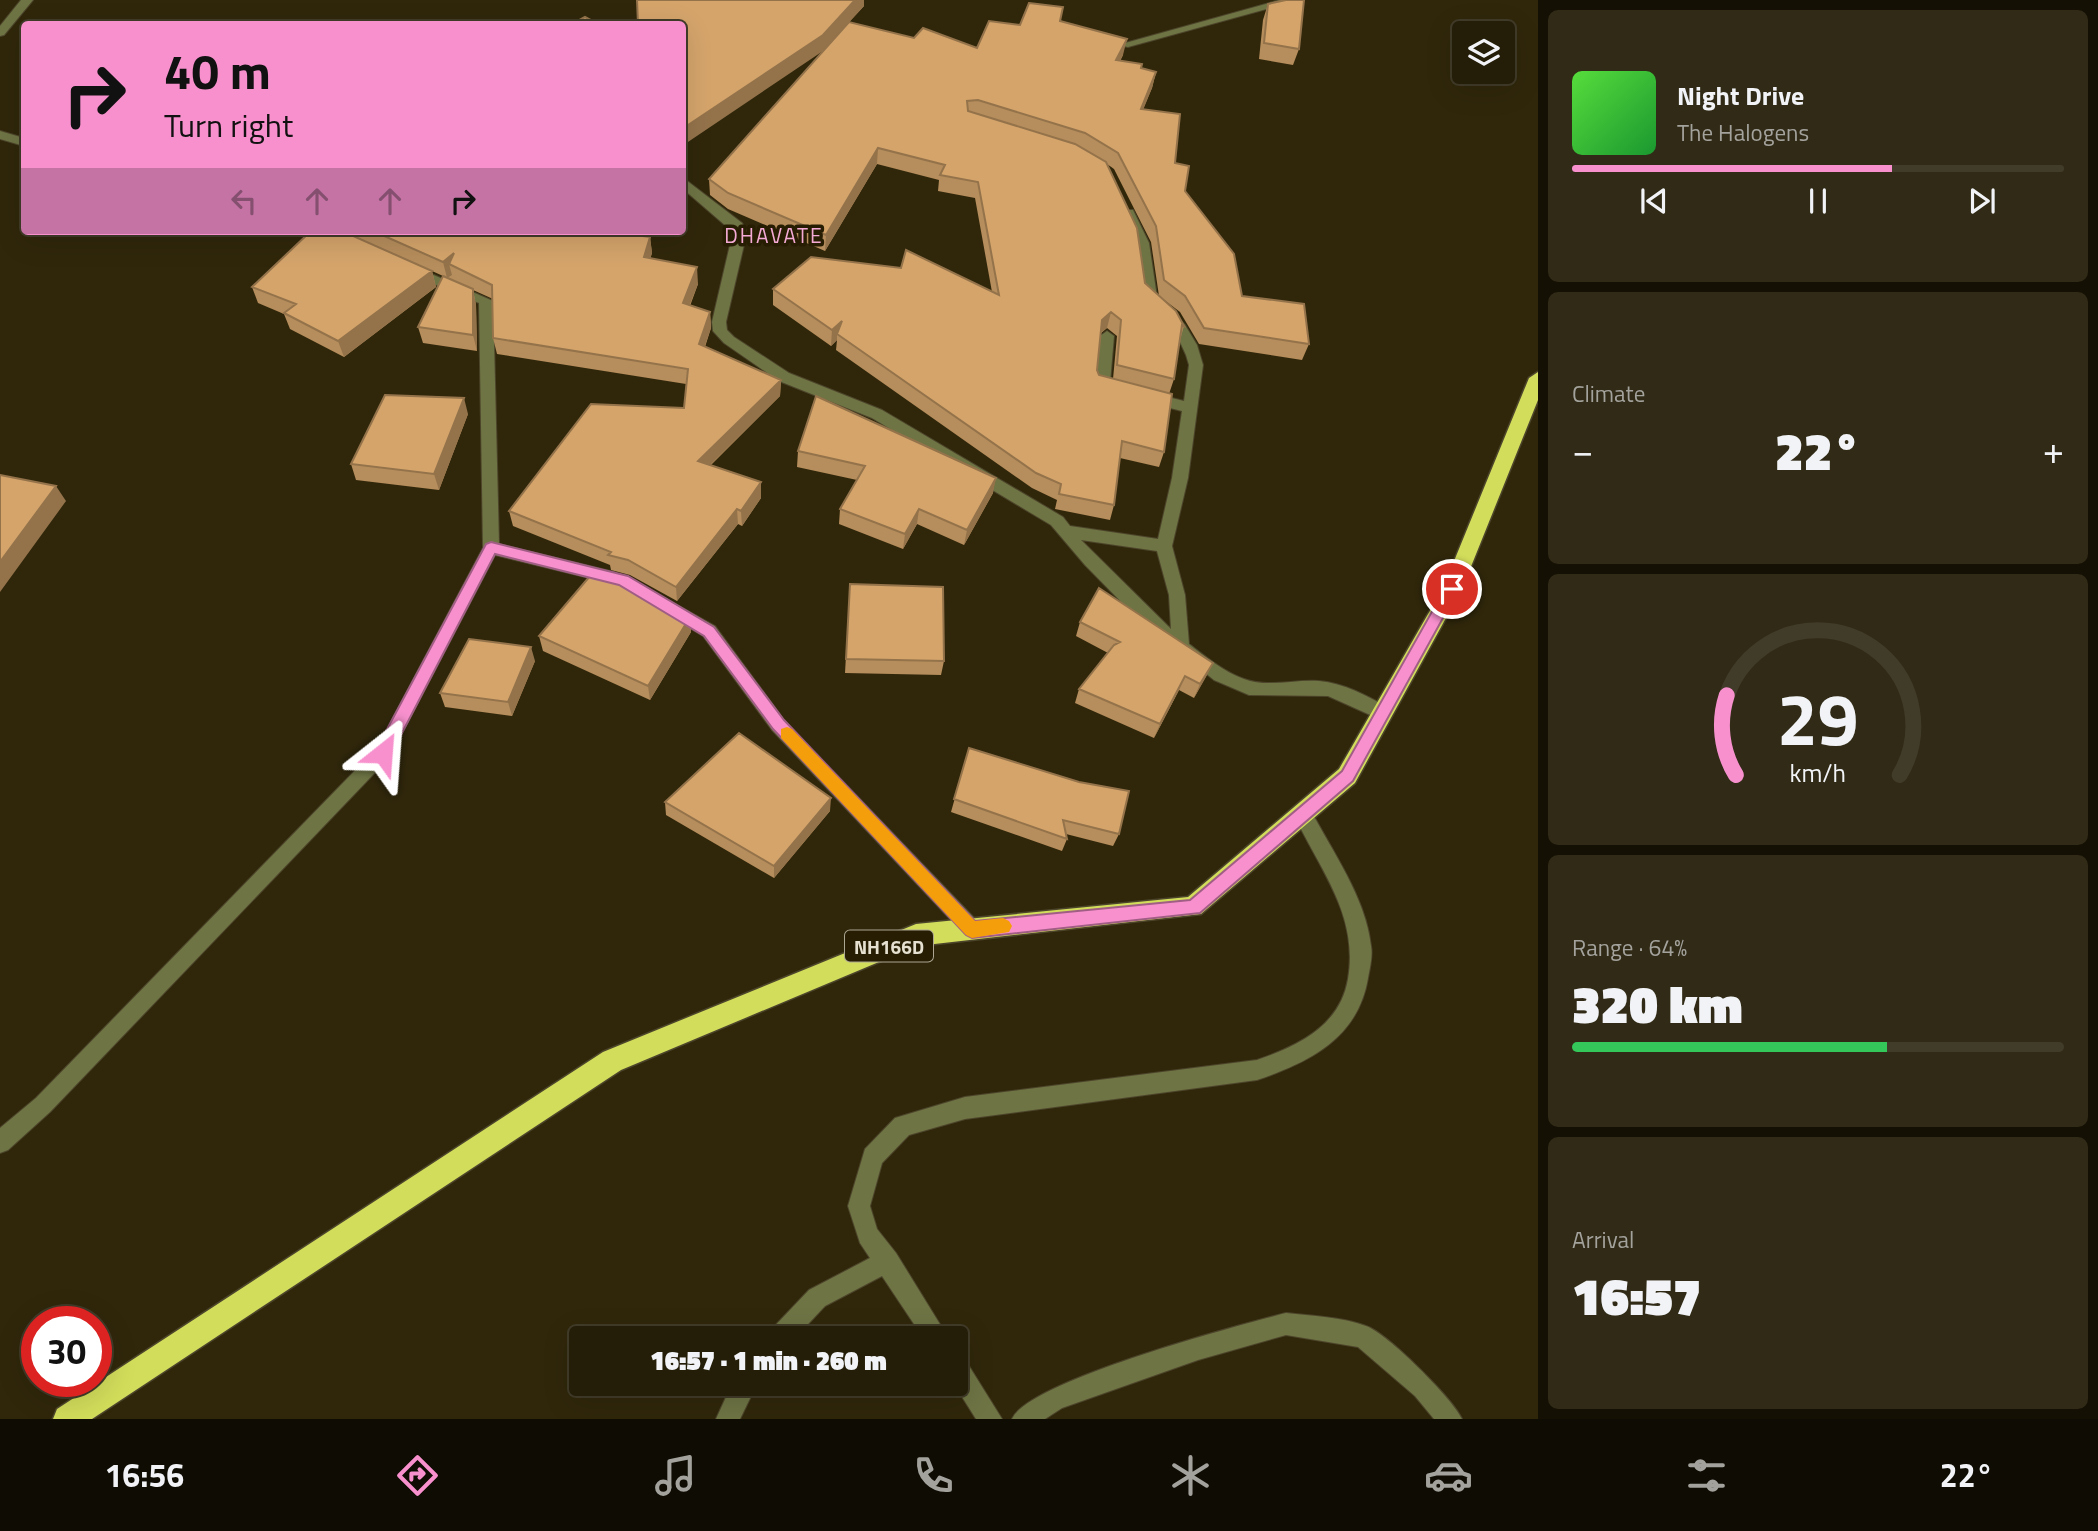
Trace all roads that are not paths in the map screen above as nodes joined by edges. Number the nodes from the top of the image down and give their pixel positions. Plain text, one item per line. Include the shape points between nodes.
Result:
1 (27, 0) edge
2 (1293, 0) edge
3 (0, 33) edge
4 (1124, 45) edge
5 (0, 135) edge
6 (21, 141) edge
7 (686, 184) edge
8 (1121, 198) edge
9 (399, 264) edge
10 (1107, 336) edge
11 (1538, 378) edge
12 (1191, 408) junction
13 (1064, 531) junction
14 (1164, 546) junction
15 (491, 548) junction
16 (1181, 645) junction
17 (1383, 713) junction
18 (1303, 815) junction
19 (972, 929) junction
20 (0, 1142) edge
21 (888, 1261) junction
22 (790, 1326) edge
23 (930, 1326) edge
24 (968, 1385) edge
25 (740, 1396) edge
26 (67, 1419) edge
27 (729, 1419) edge
28 (990, 1419) edge
29 (1024, 1419) edge
30 (1450, 1419) edge

1 - 3 street
2 - 4 street
5 - 6 street
7 - 13 street via 740,232 719,321 720,331 729,340 784,377 877,414 1011,492
8 - 12 street via 1142,243 1150,299 1173,316 1193,351
9 - 15 street via 486,301
10 - 12 street via 1102,386
11 - 17 highway, NH166D via 1452,589
12 - 14 street
13 - 14 street
13 - 16 street
14 - 16 street via 1177,595
15 - 19 street via 623,580 709,631 778,725
15 - 20 street via 383,753 43,1105
16 - 17 street via 1239,685 1347,693
17 - 18 highway, NH166D via 1348,776
18 - 19 highway, NH166D via 1194,907
18 - 21 street via 1349,903 1362,944 1359,984 1342,1020 1326,1038 1295,1058 1257,1070 965,1108 903,1126 873,1157 859,1206 868,1235
19 - 26 highway, NH166D via 916,935 612,1060
21 - 22 street via 817,1298
21 - 23 street
24 - 28 street
25 - 27 street
29 - 30 street via 1055,1399 1198,1348 1286,1324 1363,1336 1423,1388

